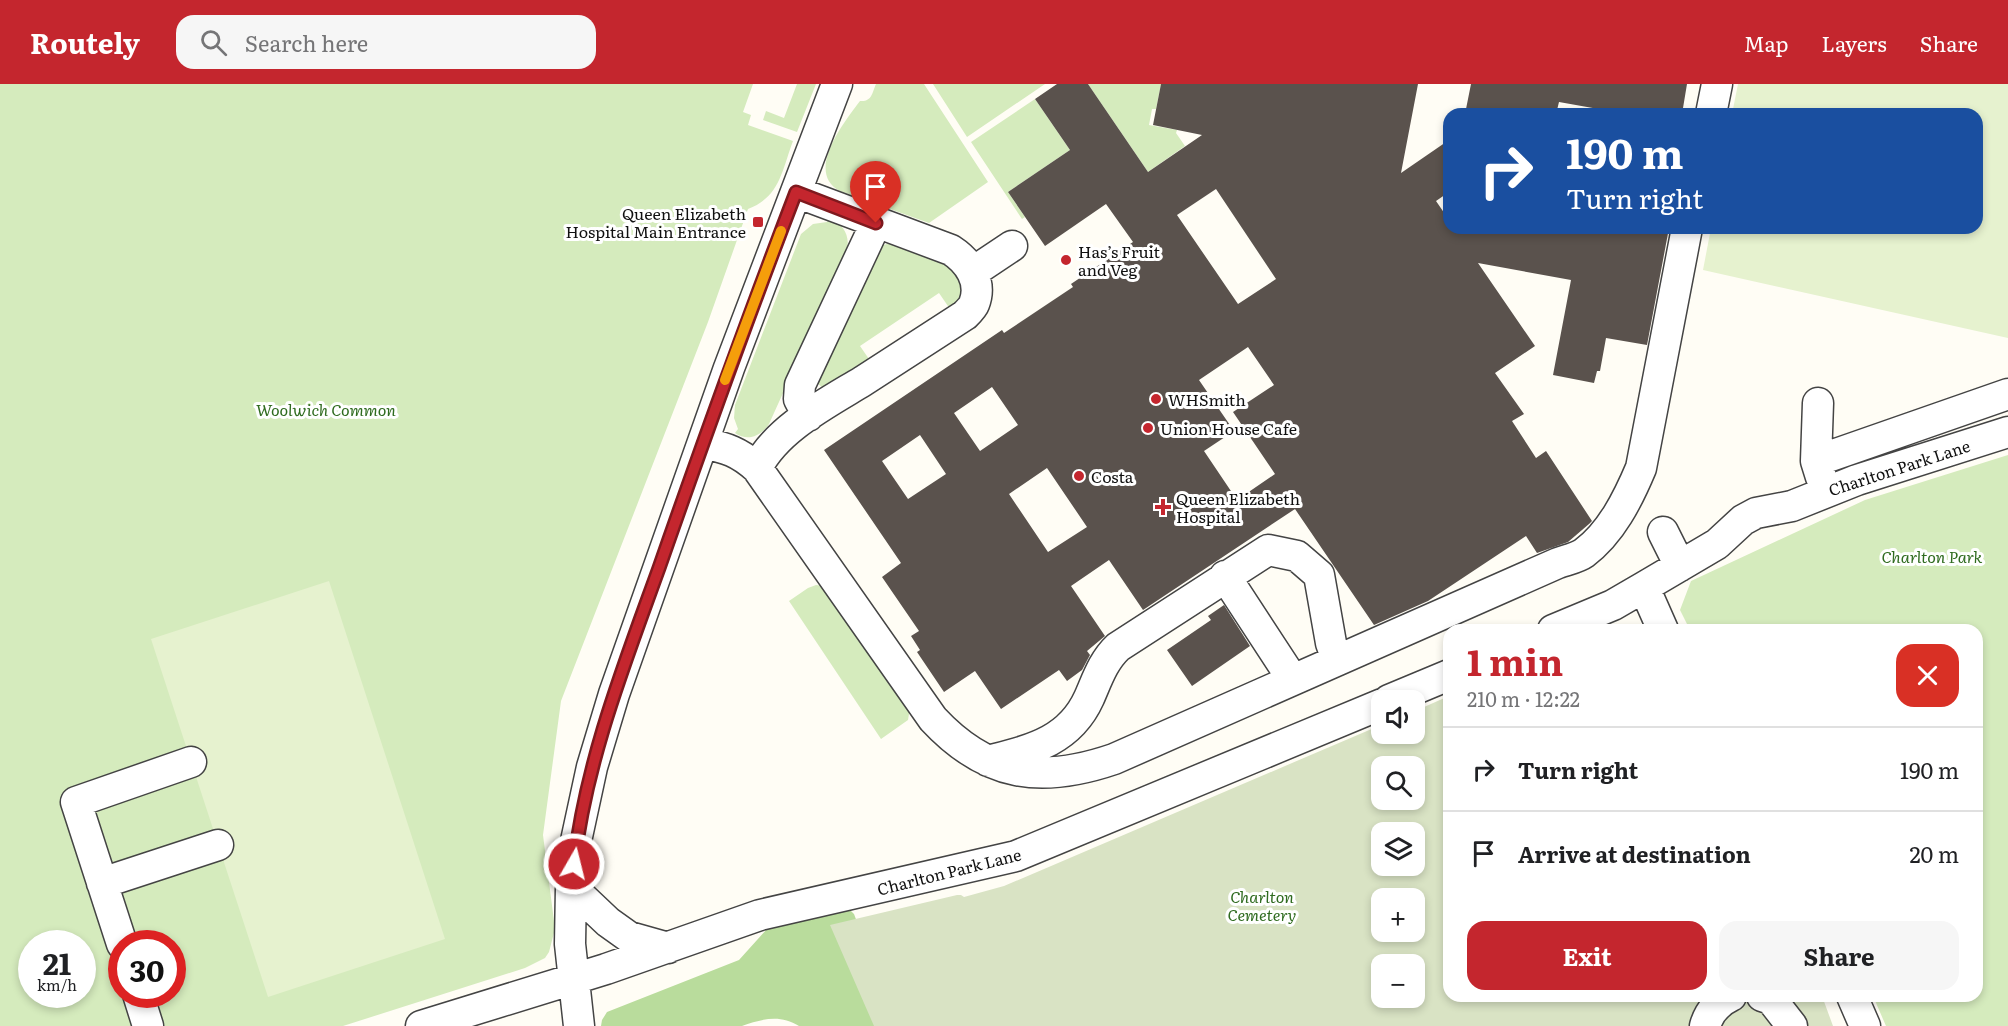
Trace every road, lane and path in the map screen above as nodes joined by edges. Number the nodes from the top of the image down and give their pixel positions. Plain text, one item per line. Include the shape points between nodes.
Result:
1 (837, 84) edge
2 (1717, 84) edge
3 (1712, 108) edge
4 (796, 192) junction
5 (876, 223) junction
6 (1686, 234) edge
7 (1012, 246) dead end
8 (973, 272) junction
9 (2008, 394) edge
10 (1818, 403) dead end
11 (808, 416) junction
12 (2008, 432) edge
13 (704, 443) junction
14 (1816, 461) junction
15 (757, 468) junction
16 (1825, 491) junction
17 (1663, 532) dead end
18 (1680, 566) junction
19 (1226, 576) junction
20 (1644, 588) junction
21 (1567, 624) edge
22 (1660, 624) edge
23 (1337, 660) junction
24 (1443, 678) edge
25 (1293, 680) junction
26 (1413, 690) edge
27 (1371, 709) edge
28 (988, 761) junction
29 (191, 762) dead end
30 (218, 845) dead end
31 (102, 884) junction
32 (571, 887) junction
33 (117, 930) edge
34 (668, 948) junction
35 (573, 979) junction
36 (1719, 1002) edge
37 (1773, 1002) edge
38 (1855, 1002) edge
39 (142, 1008) edge
40 (148, 1026) edge
41 (421, 1026) edge
42 (579, 1026) edge
43 (1705, 1026) edge
44 (1792, 1026) edge
45 (1865, 1026) edge

1 - 4 street
2 - 3 street
4 - 5 street
4 - 13 street
5 - 8 street via 951,250
5 - 11 street via 800,385 799,399
6 - 23 street via 1641,468 1629,496 1604,534 1583,554
7 - 8 street
8 - 11 street via 974,304 966,315
9 - 14 street
10 - 14 street
11 - 15 street via 774,442
12 - 16 street, Charlton Park Lane
13 - 15 street via 732,450
13 - 32 street via 614,694 592,767
14 - 16 street
15 - 28 street via 933,719 951,739
16 - 18 street, Charlton Park Lane via 1792,506 1756,513 1717,544
17 - 18 street
18 - 20 street, Charlton Park Lane
19 - 23 street via 1268,550 1297,556 1319,575
19 - 25 street
19 - 28 street via 1108,656 1082,713 1065,732 1042,745
20 - 21 street, Charlton Park Lane
20 - 22 street
23 - 25 street
24 - 26 street
25 - 28 street via 1088,768 1036,773
27 - 34 street, Charlton Park Lane via 1016,856 760,915
29 - 31 street via 76,802
30 - 31 street
31 - 33 street
32 - 34 street via 629,937
32 - 35 street
34 - 35 street, Charlton Park Lane
35 - 41 street, Charlton Park Lane
35 - 42 street
36 - 43 street
37 - 44 street
38 - 45 street
39 - 40 street

